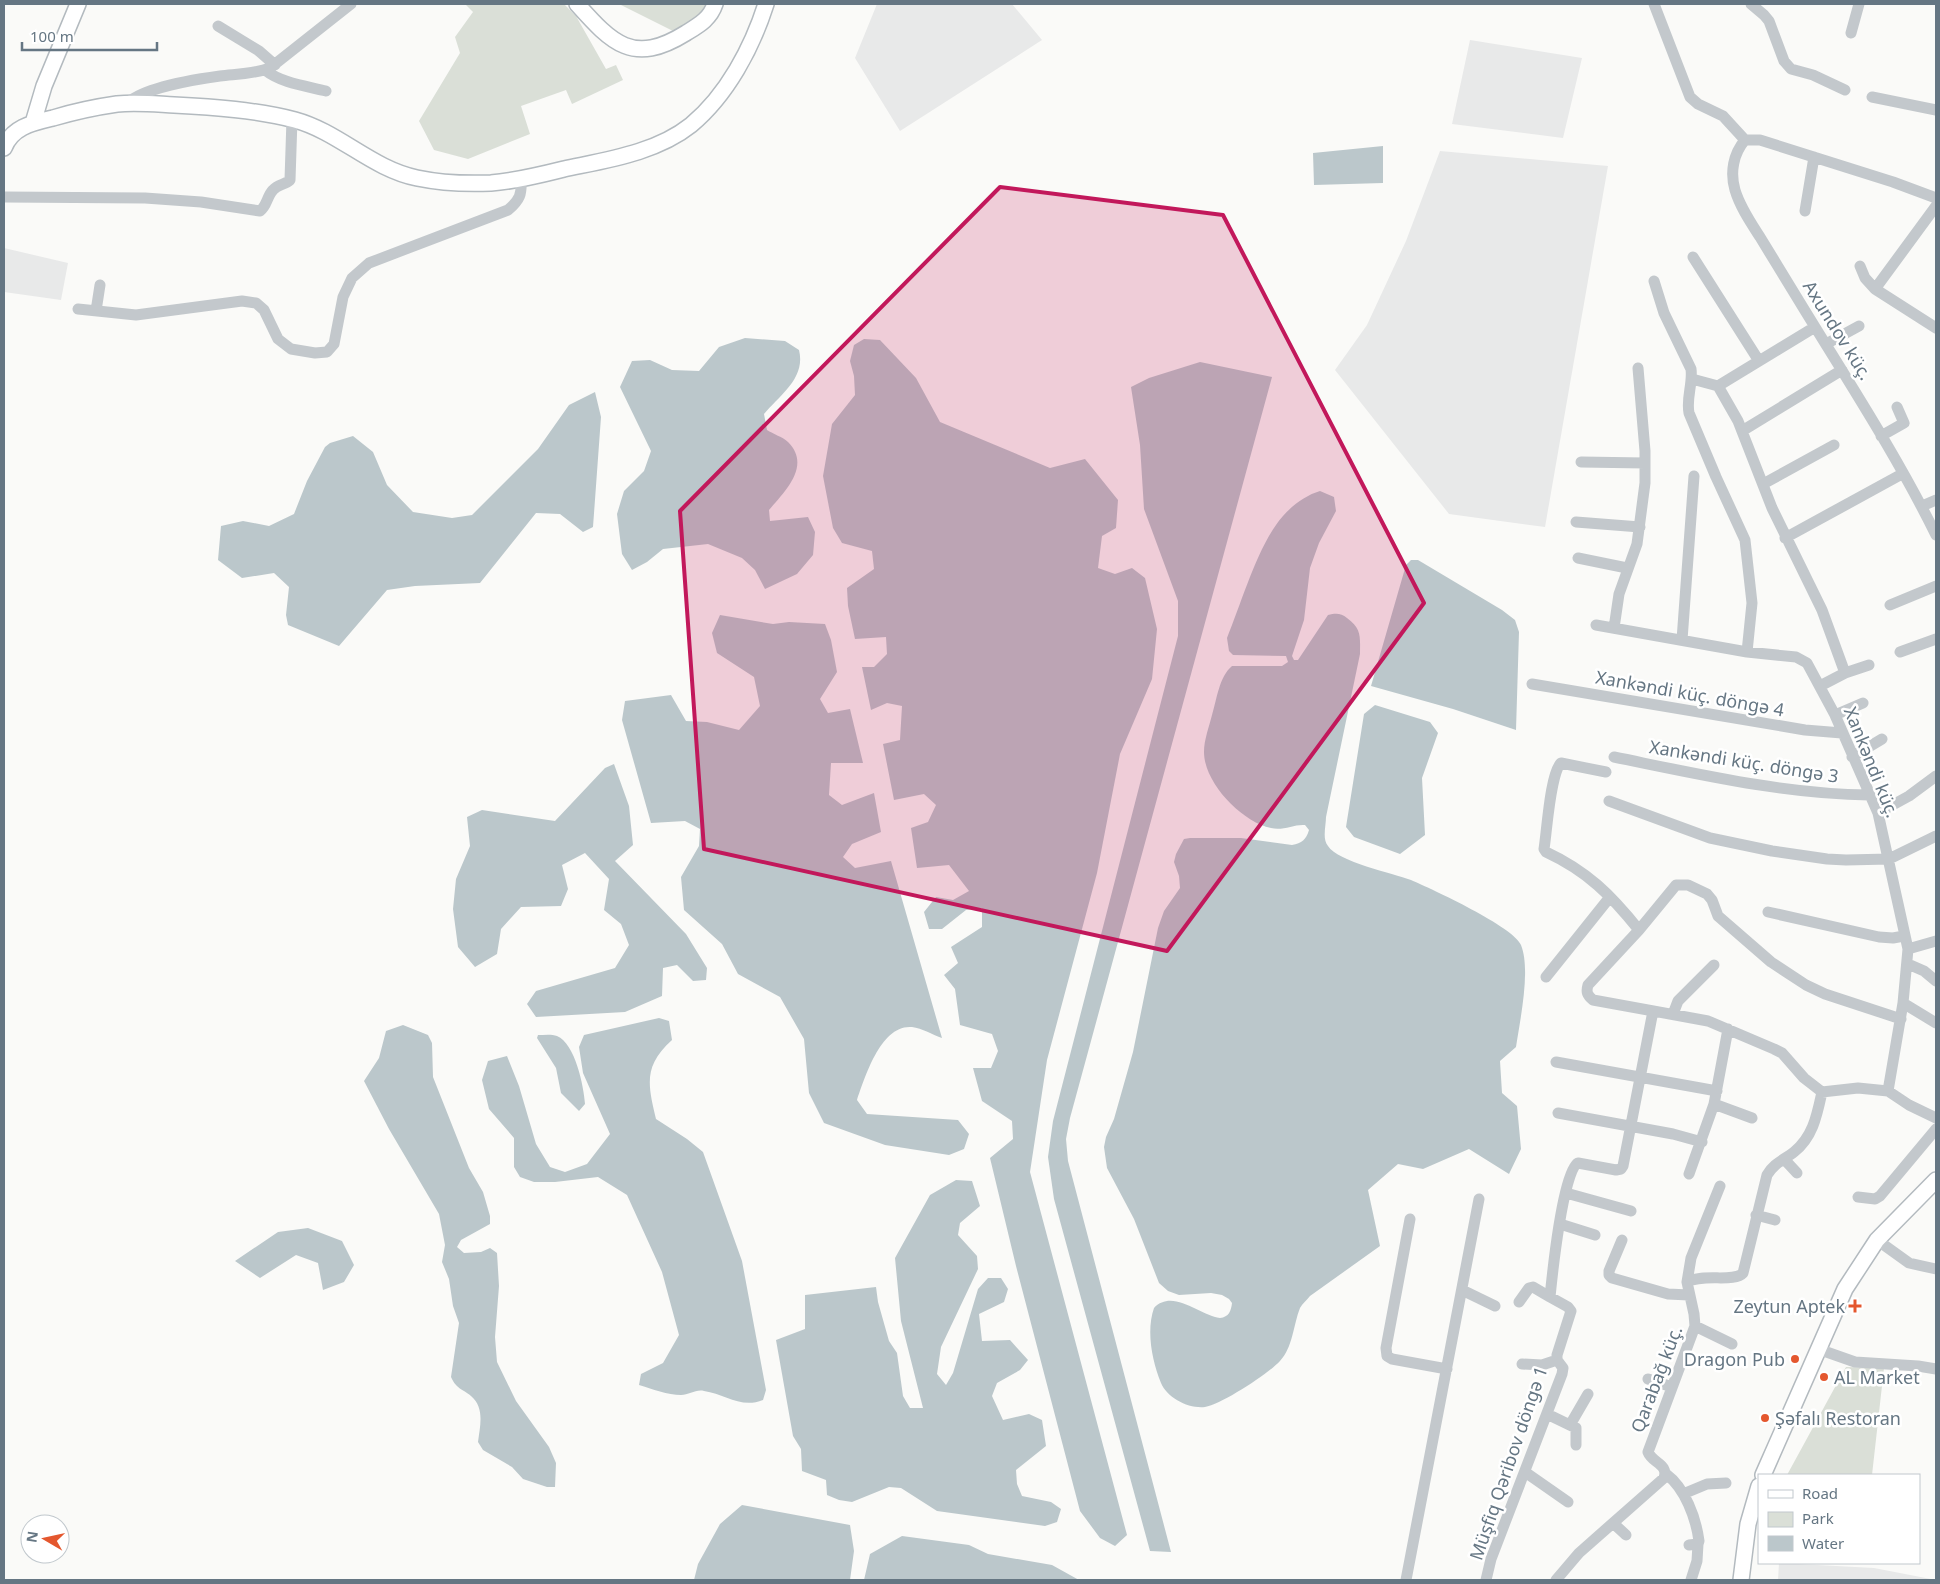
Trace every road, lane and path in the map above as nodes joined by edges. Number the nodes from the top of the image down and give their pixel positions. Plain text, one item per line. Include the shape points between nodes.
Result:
1 (78, 4) edge
2 (351, 4) edge
3 (577, 4) edge
4 (715, 4) edge
5 (766, 4) edge
6 (1654, 4) edge
7 (1751, 4) edge
8 (1770, 4) edge
9 (1859, 4) edge
10 (1764, 15) junction
11 (218, 26) dead end
12 (1851, 33) dead end
13 (270, 68) junction
14 (1844, 90) dead end
15 (326, 91) dead end
16 (1872, 97) dead end
17 (127, 104) junction
18 (1936, 110) edge
19 (292, 119) junction
20 (33, 123) junction
21 (8, 132) edge
22 (1745, 140) junction
23 (4, 148) edge
24 (1814, 157) junction
25 (521, 179) junction
26 (4, 197) edge
27 (1936, 198) edge
28 (1936, 206) edge
29 (1805, 211) dead end
30 (1693, 258) dead end
31 (1860, 266) dead end
32 (1654, 281) dead end
33 (100, 285) dead end
34 (1875, 289) junction
35 (78, 309) dead end
36 (96, 311) junction
37 (1859, 326) dead end
38 (1815, 327) junction
39 (1936, 328) edge
40 (1826, 344) junction
41 (1759, 361) junction
42 (1638, 368) dead end
43 (1842, 370) junction
44 (1692, 379) junction
45 (1718, 386) junction
46 (1897, 406) dead end
47 (1742, 431) junction
48 (1881, 436) junction
49 (1834, 445) dead end
50 (1581, 462) dead end
51 (1645, 463) junction
52 (1902, 474) junction
53 (1694, 476) dead end
54 (1763, 484) junction
55 (1936, 500) edge
56 (1922, 506) junction
57 (1576, 522) dead end
58 (1640, 527) junction
59 (1936, 535) edge
60 (1786, 538) junction
61 (1578, 558) dead end
62 (1627, 568) junction
63 (1936, 586) edge
64 (1890, 605) dead end
65 (1596, 625) dead end
66 (1614, 628) junction
67 (1936, 639) edge
68 (1682, 640) junction
69 (1747, 652) junction
70 (1900, 652) dead end
71 (1869, 665) dead end
72 (1845, 673) junction
73 (1532, 684) dead end
74 (1820, 686) junction
75 (1863, 703) dead end
76 (1835, 715) junction
77 (1842, 733) junction
78 (1882, 739) dead end
79 (1614, 757) dead end
80 (1852, 757) junction
81 (1606, 772) dead end
82 (1936, 776) edge
83 (1869, 795) junction
84 (1609, 801) dead end
85 (1878, 813) junction
86 (1936, 836) edge
87 (1889, 859) junction
88 (1610, 897) junction
89 (1768, 912) dead end
90 (1639, 930) junction
91 (1904, 936) junction
92 (1936, 941) edge
93 (1908, 949) junction
94 (1908, 964) junction
95 (1714, 965) dead end
96 (1546, 977) dead end
97 (1936, 981) edge
98 (1903, 1002) junction
99 (1653, 1011) junction
100 (1673, 1014) junction
101 (1901, 1019) junction
102 (1936, 1023) edge
103 (1728, 1029) junction
104 (1556, 1062) dead end
105 (1641, 1077) junction
106 (1717, 1090) junction
107 (1888, 1091) junction
108 (1822, 1092) junction
109 (1714, 1104) junction
110 (1558, 1113) dead end
111 (1752, 1118) dead end
112 (1936, 1118) edge
113 (1631, 1126) junction
114 (1936, 1129) edge
115 (1702, 1142) junction
116 (1784, 1159) junction
117 (1797, 1173) dead end
118 (1689, 1174) dead end
119 (1936, 1180) edge
120 (1720, 1186) dead end
121 (1566, 1193) junction
122 (1858, 1197) dead end
123 (1479, 1199) dead end
124 (1631, 1211) dead end
125 (1756, 1215) junction
126 (1410, 1219) dead end
127 (1776, 1220) dead end
128 (1560, 1224) junction
129 (1595, 1235) dead end
130 (1622, 1240) dead end
131 (1877, 1240) junction
132 (1936, 1270) edge
133 (1686, 1282) junction
134 (1462, 1290) junction
135 (1689, 1295) junction
136 (1550, 1297) junction
137 (1520, 1302) dead end
138 (1495, 1306) dead end
139 (1695, 1326) junction
140 (1732, 1344) dead end
141 (1818, 1349) junction
142 (1557, 1360) junction
143 (1522, 1364) dead end
144 (1447, 1369) junction
145 (1936, 1369) edge
146 (1648, 1379) dead end
147 (1672, 1386) junction
148 (1588, 1394) dead end
149 (1547, 1414) junction
150 (1570, 1425) junction
151 (1576, 1445) dead end
152 (1526, 1472) junction
153 (1666, 1474) junction
154 (1763, 1474) edge
155 (1726, 1483) dead end
156 (1758, 1489) edge
157 (1682, 1494) junction
158 (1568, 1502) dead end
159 (1612, 1523) junction
160 (1626, 1535) dead end
161 (1406, 1580) edge
162 (1486, 1580) edge
163 (1556, 1580) edge
164 (1691, 1580) edge
165 (1741, 1580) edge

1 - 20 street via 44,86
2 - 13 street
3 - 4 street via 615,41 646,48 670,43 706,20
5 - 25 street via 739,64 709,108 690,126 646,149
6 - 22 street via 1690,97 1723,116
7 - 10 street
8 - 10 street
9 - 12 street
10 - 14 street via 1784,61 1791,69
11 - 13 street via 259,51
13 - 15 street via 272,75 281,79
13 - 17 street via 171,85 144,92
16 - 18 street
17 - 19 street via 216,108
17 - 20 street
19 - 25 street via 319,128 383,166 416,178 474,183
19 - 26 street via 290,180 275,187 260,211 160,199
20 - 21 street
21 - 23 street
22 - 24 street via 1760,140
22 - 38 street, Axundov küç. via 1735,157 1733,183 1736,192 1751,224
24 - 27 street
24 - 29 street
25 - 36 street via 522,195 508,210 369,262 352,278 343,297 334,344 327,352 291,349 278,340 264,310 256,303 242,301 136,315
28 - 34 street
30 - 41 street
31 - 34 street
32 - 44 street via 1664,313 1691,369
33 - 36 street
34 - 39 street
35 - 36 street
37 - 40 street
38 - 40 street, Axundov küç.
38 - 41 street
40 - 43 street, Axundov küç.
41 - 45 street
42 - 51 street
43 - 47 street
43 - 48 street, Axundov küç.
44 - 45 street
44 - 69 street via 1689,413 1745,540 1752,602
45 - 47 street
46 - 48 street via 1904,423
47 - 54 street
48 - 52 street, Axundov küç.
49 - 54 street
50 - 51 street
51 - 58 street
52 - 56 street, Axundov küç.
52 - 60 street
53 - 68 street
54 - 60 street
55 - 56 street
56 - 59 street, Axundov küç.
57 - 58 street
58 - 62 street
60 - 72 street via 1822,610
61 - 62 street
62 - 66 street
63 - 64 street
65 - 66 street, Xankəndi küç.
66 - 68 street, Xankəndi küç.
67 - 70 street
68 - 69 street, Xankəndi küç.
69 - 74 street, Xankəndi küç. via 1802,659
71 - 72 street
72 - 74 street
73 - 77 street, Xankəndi küç. döngə 4 via 1805,730
74 - 76 street, Xankəndi küç.
75 - 76 street
76 - 77 street, Xankəndi küç.
77 - 80 street, Xankəndi küç.
78 - 80 street
79 - 83 street, Xankəndi küç. döngə 3 via 1786,788
80 - 83 street, Xankəndi küç.
81 - 88 street via 1561,763 1558,766 1544,849 1580,870
82 - 85 street
83 - 85 street, Xankəndi küç.
84 - 87 street via 1710,838 1772,851 1846,860
85 - 87 street, Xankəndi küç.
86 - 87 street
87 - 91 street, Xankəndi küç.
88 - 90 street
88 - 96 street
89 - 91 street via 1879,937
90 - 99 street via 1586,990 1593,1000
90 - 101 street via 1676,885 1688,885 1707,894 1718,916 1771,962 1799,980 1825,994
91 - 93 street, Xankəndi küç.
92 - 93 street
93 - 94 street, Xankəndi küç.
94 - 97 street
94 - 98 street, Xankəndi küç.
95 - 100 street via 1678,1001
98 - 101 street, Xankəndi küç.
98 - 102 street
99 - 100 street
99 - 105 street
100 - 103 street
101 - 107 street, Xankəndi küç.
103 - 106 street
103 - 108 street via 1782,1053 1804,1078
104 - 105 street
105 - 106 street
105 - 113 street
106 - 109 street
107 - 108 street via 1858,1088
107 - 112 street
108 - 116 street via 1813,1128 1799,1148
109 - 111 street
109 - 115 street
110 - 113 street
113 - 115 street
113 - 121 street via 1621,1169 1575,1164
114 - 122 street via 1880,1196 1874,1199
115 - 118 street
116 - 117 street
116 - 125 street via 1767,1175
119 - 131 street
120 - 133 street via 1691,1258
121 - 124 street
121 - 128 street
123 - 134 street
125 - 127 street
125 - 133 street via 1743,1273 1734,1278 1702,1277
126 - 144 street via 1386,1356
128 - 129 street
128 - 136 street
130 - 135 street via 1609,1271 1612,1278 1668,1294
131 - 132 street via 1909,1263
131 - 141 street via 1845,1288
133 - 135 street, Qarabağ küç.
134 - 138 street
134 - 144 street
135 - 139 street, Qarabağ küç.
136 - 137 street via 1533,1287
136 - 142 street, Müşfiq Qəribov döngə 1 via 1571,1312
139 - 140 street
139 - 147 street, Qarabağ küç.
141 - 145 street via 1855,1362
141 - 154 street
142 - 143 street via 1542,1365
142 - 149 street, Müşfiq Qəribov döngə 1 via 1563,1368 1562,1374
144 - 161 street
146 - 147 street
147 - 153 street, Qarabağ küç. via 1648,1452 1664,1467
148 - 150 street
149 - 150 street
149 - 152 street, Müşfiq Qəribov döngə 1
150 - 151 street via 1577,1431
152 - 158 street
152 - 162 street, Müşfiq Qəribov döngə 1 via 1491,1559
153 - 157 street
153 - 159 street via 1661,1482
155 - 157 street via 1707,1484
156 - 165 street via 1746,1531
157 - 164 street via 1690,1507 1699,1541 1693,1545 1697,1561
159 - 160 street
159 - 163 street

